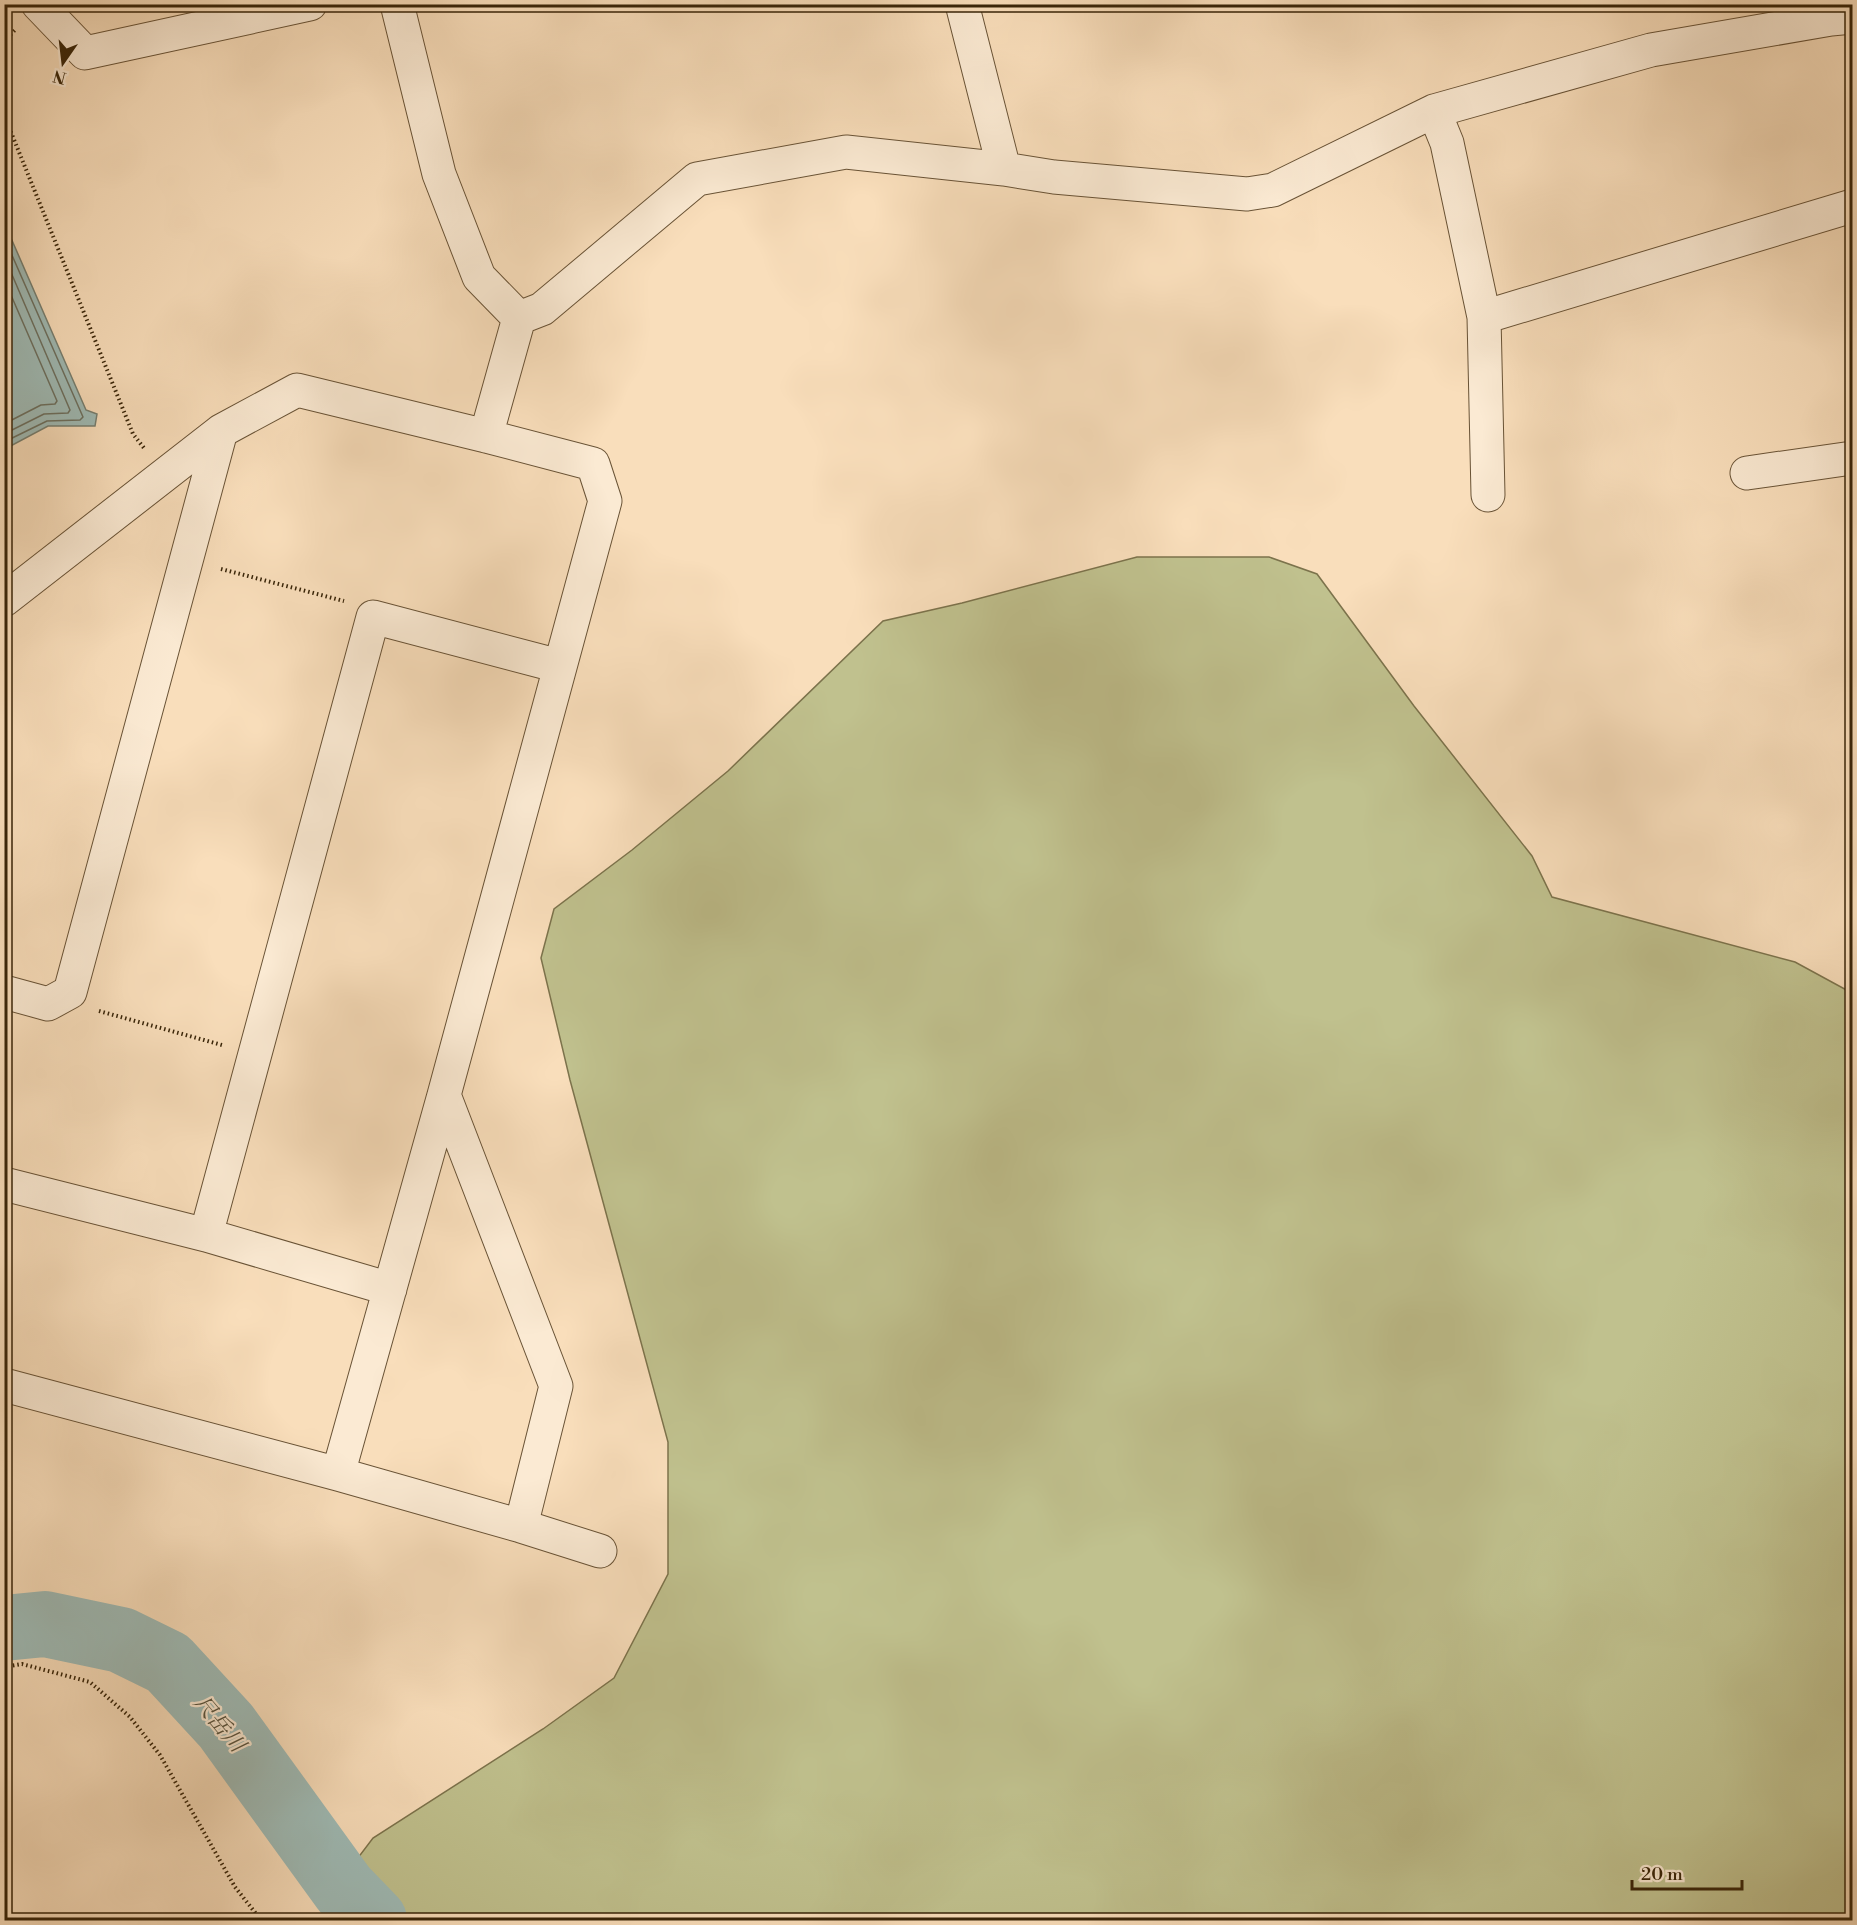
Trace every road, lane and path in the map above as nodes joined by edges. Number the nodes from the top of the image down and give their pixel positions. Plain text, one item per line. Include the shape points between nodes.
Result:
1 (38, 4) edge
2 (310, 4) edge
3 (397, 4) edge
4 (962, 4) edge
5 (1852, 17) edge
6 (1434, 111) junction
7 (4, 115) edge
8 (1004, 169) junction
9 (1852, 206) edge
10 (1484, 316) junction
11 (519, 318) junction
12 (221, 431) junction
13 (486, 436) junction
14 (1852, 458) edge
15 (1747, 473) dead end
16 (166, 474) junction
17 (1488, 495) dead end
18 (186, 560) junction
19 (4, 600) edge
20 (373, 617) junction
21 (559, 666) junction
22 (4, 992) edge
23 (70, 992) junction
24 (254, 1054) junction
25 (444, 1095) junction
26 (4, 1184) edge
27 (206, 1235) junction
28 (390, 1288) junction
29 (4, 1385) edge
30 (338, 1474) junction
31 (521, 1526) junction
32 (600, 1551) dead end
33 (4, 1667) edge
34 (261, 1920) edge

1 - 2 street via 86,53
3 - 11 street via 438,174 480,277
4 - 8 street
5 - 6 street via 1651,50
6 - 8 street via 1273,190 1247,194
6 - 10 street via 1447,143
7 - 16 path via 133,434
8 - 11 street via 846,152 697,179 542,309
9 - 10 street
10 - 17 street
11 - 13 street
12 - 13 street via 297,390
12 - 16 street
12 - 18 street
13 - 21 street via 593,464 605,501
14 - 15 street
16 - 19 street
18 - 20 path via 356,604
18 - 23 street
20 - 21 street
20 - 24 street
21 - 25 street
22 - 23 street via 48,1004
23 - 24 path via 81,1006
24 - 27 street
25 - 28 street
25 - 31 street via 556,1386
26 - 27 street
27 - 28 street
28 - 30 street
29 - 30 street
30 - 31 street
31 - 32 street
33 - 34 path via 22,1664 90,1682 130,1717 160,1755 235,1887

